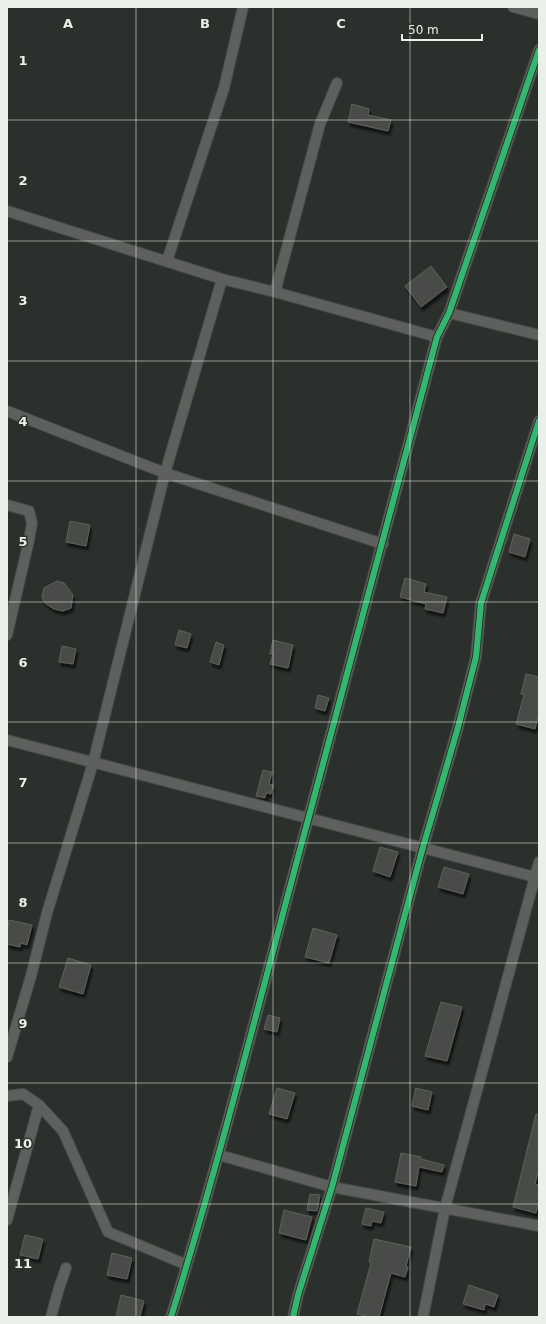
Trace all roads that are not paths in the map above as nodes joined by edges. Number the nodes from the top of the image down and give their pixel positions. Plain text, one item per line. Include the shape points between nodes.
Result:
1 (243, 7) edge
2 (513, 7) edge
3 (539, 14) edge
4 (539, 50) edge
5 (337, 84) dead end
6 (7, 211) edge
7 (168, 262) junction
8 (222, 279) junction
9 (275, 292) junction
10 (449, 313) junction
11 (539, 335) edge
12 (437, 337) junction
13 (7, 411) edge
14 (539, 421) edge
15 (165, 473) junction
16 (7, 505) edge
17 (383, 544) junction
18 (7, 635) edge
19 (7, 740) edge
20 (93, 763) junction
21 (308, 818) junction
22 (423, 847) junction
23 (539, 862) edge
24 (537, 877) edge
25 (7, 1056) edge
26 (7, 1096) edge
27 (39, 1105) junction
28 (220, 1155) junction
29 (332, 1187) junction
30 (445, 1208) junction
31 (7, 1220) edge
32 (539, 1226) edge
33 (187, 1265) junction
34 (66, 1268) dead end
35 (51, 1317) edge
36 (171, 1317) edge
37 (293, 1317) edge
38 (423, 1317) edge

1 - 7 street via 224,88
2 - 3 street
4 - 10 street
5 - 9 street via 320,124
6 - 7 street
7 - 8 street
8 - 9 street
8 - 15 street
9 - 12 street
10 - 11 street
10 - 12 street
12 - 17 street
13 - 15 street
14 - 22 street via 481,604 476,657
15 - 17 street
15 - 20 street
16 - 18 street via 29,511 32,522
17 - 21 street
19 - 20 street
20 - 21 street
20 - 25 street
21 - 22 street
21 - 28 street
22 - 24 street
22 - 29 street
23 - 24 street
24 - 30 street
26 - 27 street via 23,1094
27 - 31 street
27 - 33 street via 63,1131 108,1232
28 - 29 street
28 - 33 street
29 - 30 street
29 - 37 street
30 - 32 street
30 - 38 street
33 - 36 street
34 - 35 street

